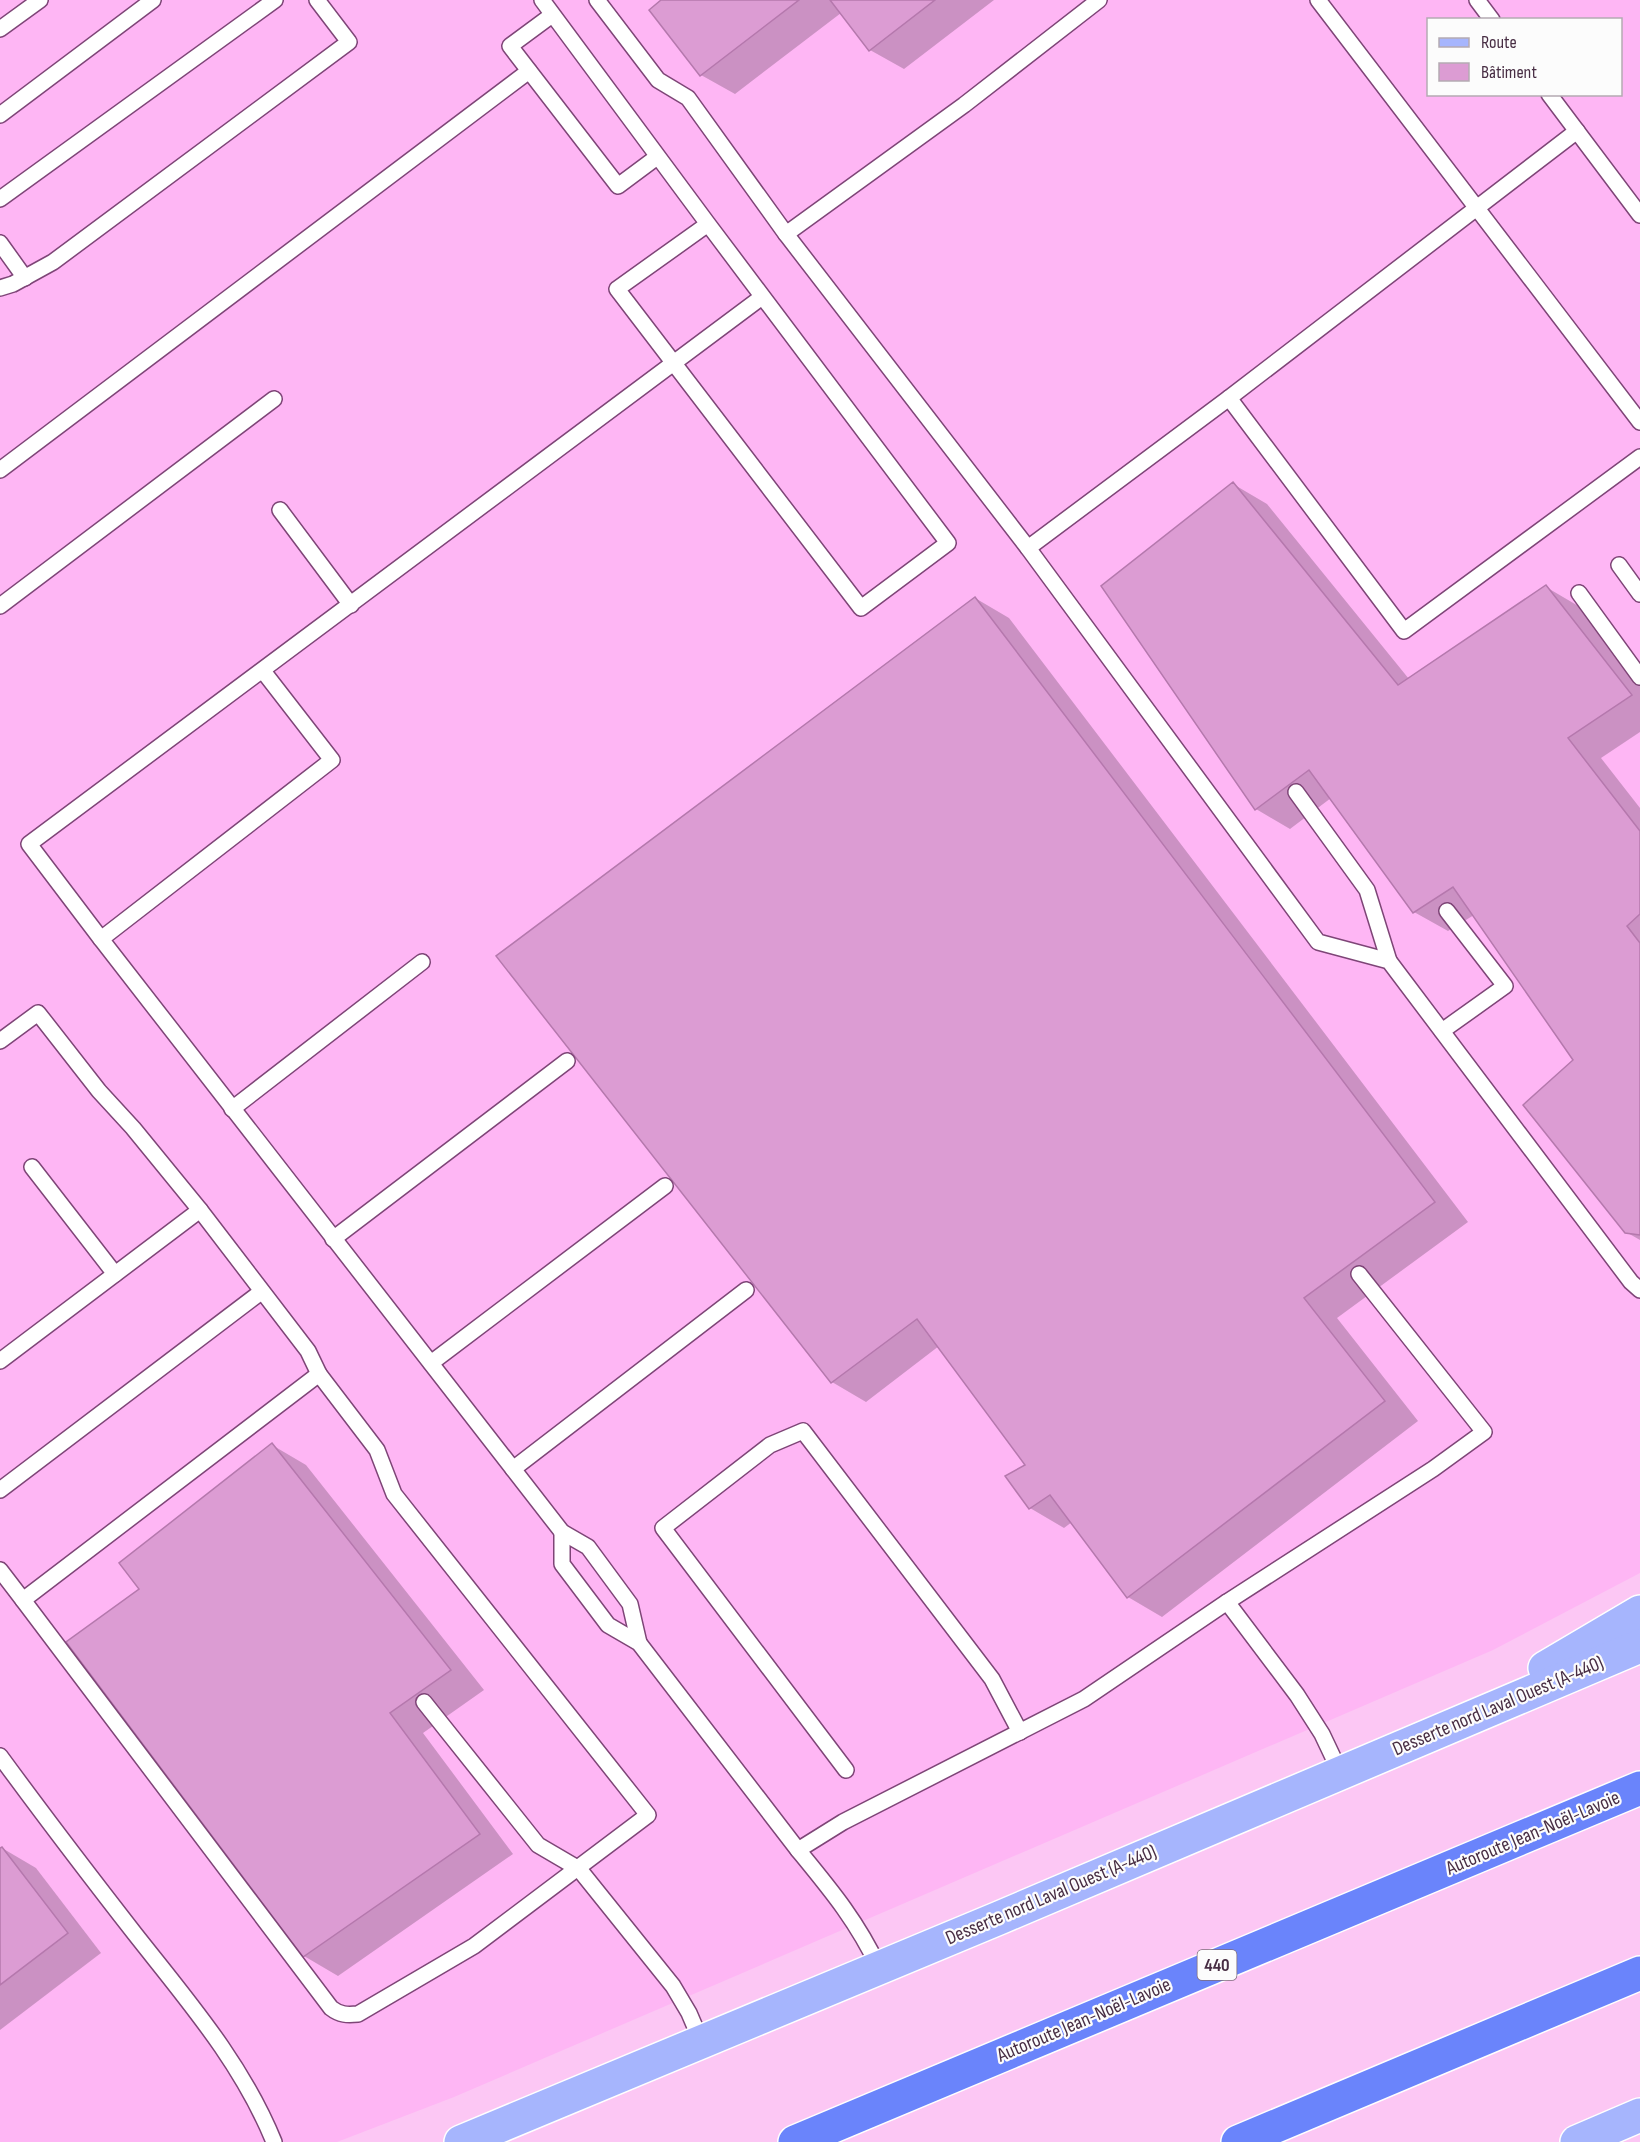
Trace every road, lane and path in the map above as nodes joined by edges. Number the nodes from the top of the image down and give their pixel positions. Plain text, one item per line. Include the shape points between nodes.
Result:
1 (39, 0) edge
2 (153, 0) edge
3 (275, 0) edge
4 (317, 0) edge
5 (542, 0) edge
6 (597, 0) edge
7 (1099, 0) edge
8 (1318, 0) edge
9 (1477, 0) edge
10 (552, 15) junction
11 (1490, 18) edge
12 (0, 29) edge
13 (529, 71) junction
14 (1551, 96) edge
15 (0, 115) edge
16 (1577, 131) junction
17 (657, 157) junction
18 (0, 199) edge
19 (1477, 208) junction
20 (1640, 215) edge
21 (708, 224) junction
22 (786, 234) junction
23 (0, 243) edge
24 (25, 278) junction
25 (0, 288) edge
26 (762, 297) junction
27 (674, 363) junction
28 (1229, 398) junction
29 (274, 399) dead end
30 (1640, 422) edge
31 (1640, 457) edge
32 (0, 470) edge
33 (280, 510) dead end
34 (1028, 548) junction
35 (1618, 565) dead end
36 (1579, 593) dead end
37 (1640, 594) edge
38 (351, 605) junction
39 (0, 606) edge
40 (263, 670) junction
41 (1640, 677) edge
42 (1296, 792) dead end
43 (1447, 911) dead end
44 (101, 939) junction
45 (1389, 961) junction
46 (422, 962) dead end
47 (1442, 1031) junction
48 (0, 1041) edge
49 (567, 1061) dead end
50 (232, 1109) junction
51 (32, 1167) dead end
52 (665, 1186) dead end
53 (200, 1210) junction
54 (333, 1239) junction
55 (115, 1274) junction
56 (1359, 1274) dead end
57 (746, 1290) dead end
58 (1640, 1290) edge
59 (261, 1292) junction
60 (0, 1361) edge
61 (431, 1363) junction
62 (319, 1374) junction
63 (513, 1469) junction
64 (0, 1490) edge
65 (562, 1532) junction
66 (0, 1570) edge
67 (23, 1600) junction
68 (1227, 1602) junction
69 (1640, 1612) edge
70 (639, 1644) junction
71 (1640, 1646) edge
72 (424, 1702) dead end
73 (1020, 1732) junction
74 (1435, 1732) junction
75 (0, 1756) edge
76 (846, 1770) dead end
77 (1340, 1772) junction
78 (1640, 1788) edge
79 (798, 1850) junction
80 (579, 1869) junction
81 (879, 1968) junction
82 (1640, 1973) edge
83 (701, 2041) junction
84 (1640, 2115) edge
85 (274, 2142) edge
86 (460, 2142) edge
87 (795, 2142) edge
88 (1238, 2142) edge
89 (1577, 2142) edge

1 - 12 lane
2 - 15 lane
3 - 18 lane
4 - 24 lane via 349,42 53,262
5 - 10 lane
6 - 22 lane via 658,80 688,98
7 - 22 lane via 964,105
8 - 19 lane
9 - 11 lane
10 - 13 lane via 510,46
10 - 17 lane
13 - 17 lane via 618,186
13 - 32 lane
14 - 16 lane
16 - 19 lane
16 - 20 lane
17 - 21 lane
19 - 28 lane
19 - 30 lane
21 - 26 lane
21 - 27 lane via 617,289
22 - 34 lane
23 - 24 lane
24 - 25 lane
26 - 27 lane
26 - 27 lane via 948,543 861,608
27 - 38 lane
28 - 31 lane via 1404,631
28 - 34 lane
29 - 39 lane
33 - 38 lane
34 - 45 lane via 1318,942
35 - 37 lane
36 - 41 lane
38 - 40 lane
40 - 44 lane via 332,760
40 - 44 lane via 29,844
42 - 45 lane via 1367,890
43 - 47 lane via 1505,986
44 - 50 lane
45 - 47 lane
46 - 50 lane
47 - 58 lane
48 - 53 lane via 38,1013
49 - 54 lane
50 - 54 lane
51 - 55 lane
52 - 61 lane
53 - 55 lane
53 - 59 lane
54 - 61 lane
55 - 60 lane
56 - 68 lane via 1484,1432
57 - 63 lane
59 - 62 lane via 308,1351
59 - 64 lane
61 - 63 lane
62 - 67 lane
62 - 80 lane via 377,1449 394,1494 648,1815
63 - 65 lane
65 - 70 lane via 588,1547 630,1604
65 - 70 lane via 562,1564 609,1624
66 - 67 lane
67 - 80 lane via 339,2014 358,2014 474,1946
68 - 73 lane via 1084,1699
68 - 77 lane via 1298,1695
69 - 74 main road
70 - 79 lane
71 - 74 main road, Desserte nord Laval Ouest (A-440)
72 - 80 lane via 538,1845
73 - 76 lane via 992,1679 803,1431 770,1445 663,1528
73 - 79 lane via 843,1822
74 - 77 main road, Desserte nord Laval Ouest (A-440)
75 - 85 lane via 226,2052
77 - 81 main road, Desserte nord Laval Ouest (A-440)
78 - 87 highway, Autoroute Jean-Noël-Lavoie / 440
79 - 81 lane via 845,1907
80 - 83 lane via 672,1986
81 - 83 main road, Desserte nord Laval Ouest (A-440)
82 - 88 highway
83 - 86 main road, Desserte nord Laval Ouest (A-440)
84 - 89 main road

